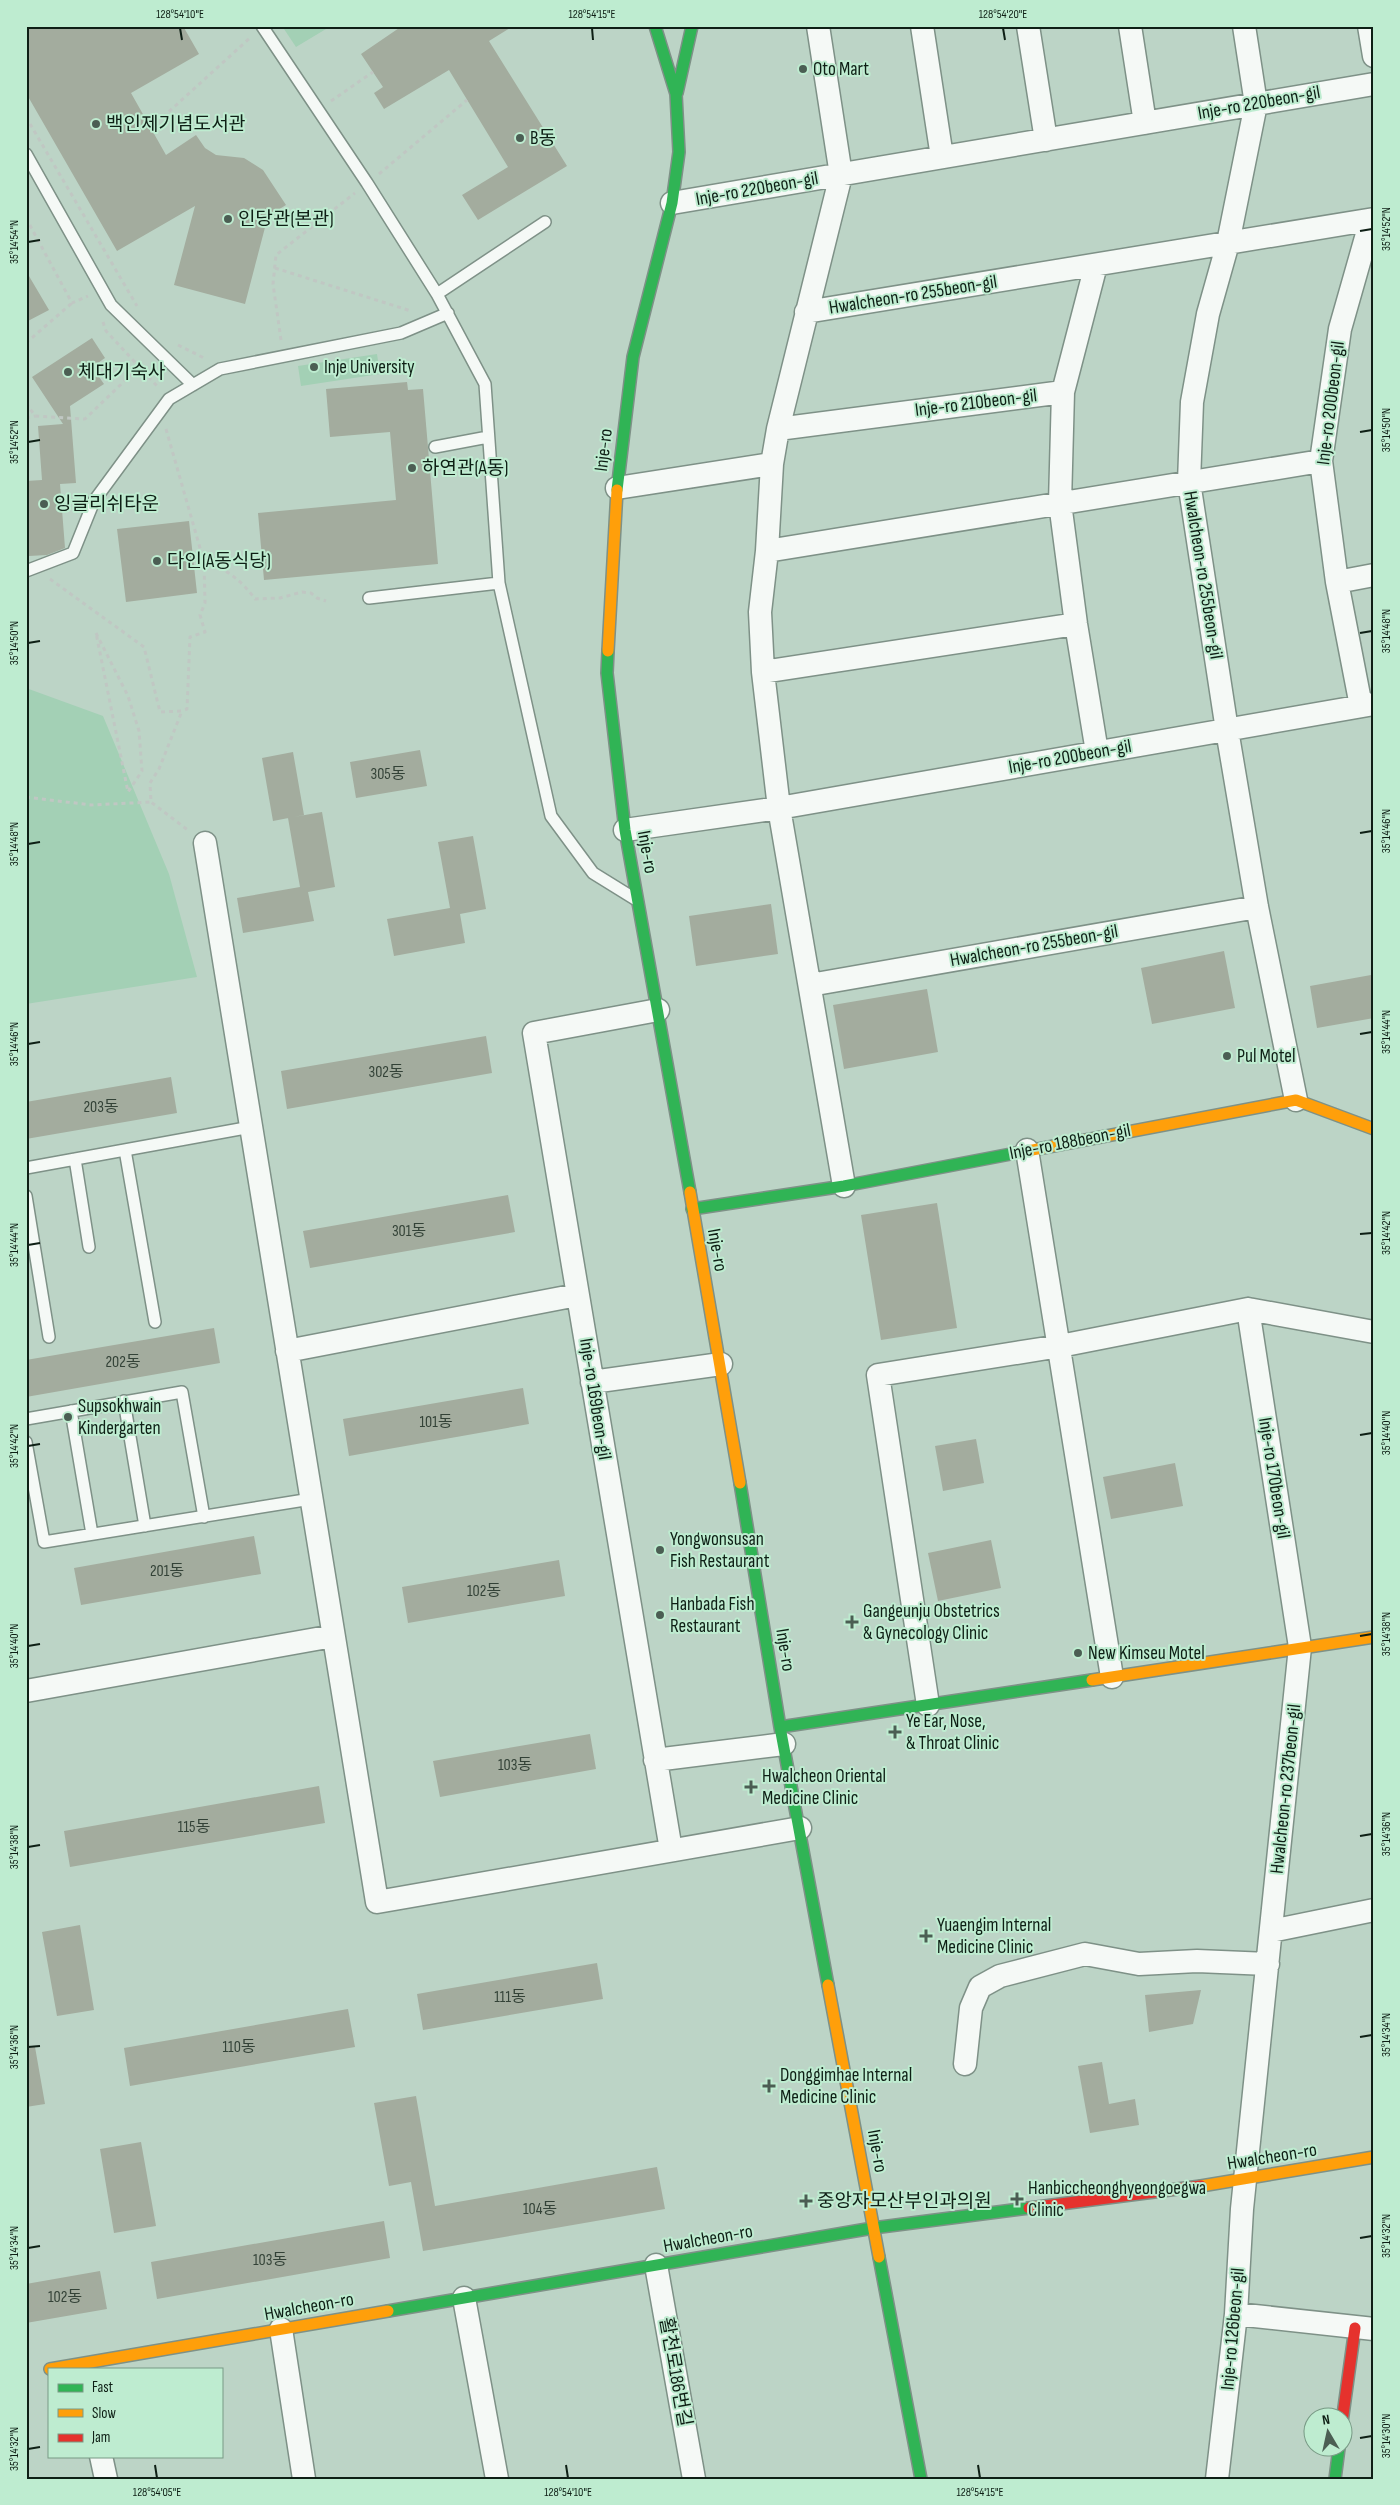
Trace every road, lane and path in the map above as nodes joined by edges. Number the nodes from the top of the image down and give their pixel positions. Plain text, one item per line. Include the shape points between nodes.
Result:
1 (262, 26) edge
2 (655, 26) edge
3 (692, 26) edge
4 (818, 26) edge
5 (922, 26) edge
6 (1028, 26) edge
7 (1130, 26) edge
8 (1244, 26) edge
9 (1369, 26) edge
10 (1374, 56) edge
11 (373, 72) dead end
12 (1374, 84) edge
13 (676, 94) junction
14 (468, 100) dead end
15 (1256, 104) junction
16 (318, 110) junction
17 (26, 117) edge
18 (163, 117) dead end
19 (1145, 123) junction
20 (1046, 140) junction
21 (26, 154) edge
22 (942, 157) junction
23 (841, 175) junction
24 (367, 183) junction
25 (672, 203) junction
26 (26, 218) edge
27 (1372, 220) edge
28 (545, 222) dead end
29 (1228, 243) junction
30 (1096, 265) junction
31 (275, 268) junction
32 (96, 293) dead end
33 (438, 294) junction
34 (72, 303) junction
35 (140, 312) dead end
36 (806, 312) junction
37 (448, 313) junction
38 (26, 344) edge
39 (176, 344) dead end
40 (283, 356) junction
41 (139, 366) dead end
42 (220, 369) junction
43 (193, 385) junction
44 (1063, 392) junction
45 (26, 403) edge
46 (161, 412) junction
47 (35, 416) junction
48 (26, 418) edge
49 (778, 429) junction
50 (488, 437) junction
51 (435, 447) dead end
52 (1321, 461) junction
53 (772, 464) junction
54 (1189, 482) junction
55 (617, 488) junction
56 (1060, 503) junction
57 (767, 551) junction
58 (204, 562) junction
59 (31, 570) edge
60 (1374, 575) edge
61 (1336, 582) junction
62 (500, 583) junction
63 (369, 598) dead end
64 (326, 601) dead end
65 (1076, 624) junction
66 (763, 672) junction
67 (1367, 705) edge
68 (182, 711) junction
69 (1227, 730) junction
70 (1097, 752) junction
71 (128, 792) joint
72 (26, 797) edge
73 (151, 802) junction
74 (780, 808) junction
75 (625, 830) junction
76 (205, 843) joint
77 (638, 901) junction
78 (1257, 907) junction
79 (810, 985) junction
80 (658, 1010) junction
81 (1296, 1100) junction
82 (251, 1127) junction
83 (1374, 1128) edge
84 (125, 1150) junction
85 (1027, 1150) junction
86 (75, 1159) junction
87 (26, 1168) edge
88 (844, 1186) junction
89 (26, 1196) edge
90 (692, 1209) junction
91 (89, 1246) dead end
92 (577, 1295) junction
93 (1248, 1309) junction
94 (155, 1322) dead end
95 (1374, 1332) edge
96 (49, 1337) dead end
97 (1060, 1346) junction
98 (287, 1351) junction
99 (721, 1364) junction
100 (592, 1382) junction
101 (124, 1402) junction
102 (71, 1411) junction
103 (26, 1419) edge
104 (26, 1442) edge
105 (311, 1499) junction
106 (204, 1517) junction
107 (145, 1526) junction
108 (92, 1534) junction
109 (333, 1636) junction
110 (1374, 1637) edge
111 (1300, 1647) junction
112 (1112, 1677) junction
113 (26, 1692) edge
114 (928, 1705) junction
115 (782, 1736) junction
116 (655, 1760) junction
117 (800, 1828) junction
118 (671, 1850) junction
119 (1374, 1910) edge
120 (1271, 1931) junction
121 (1268, 1964) junction
122 (964, 2064) dead end
123 (1374, 2158) edge
124 (1246, 2178) junction
125 (873, 2228) junction
126 (656, 2265) junction
127 (464, 2298) junction
128 (1236, 2314) junction
129 (1364, 2328) edge
130 (281, 2329) junction
131 (85, 2366) edge
132 (60, 2368) edge
133 (1345, 2408) edge
134 (102, 2458) edge
135 (1338, 2458) edge
136 (106, 2479) edge
137 (304, 2479) edge
138 (497, 2479) edge
139 (694, 2479) edge
140 (921, 2479) edge
141 (1217, 2479) edge
142 (1335, 2479) edge

1 - 16 lane
1 - 18 path
2 - 13 street, Inje-ro
3 - 13 street
4 - 23 street, Inje-ro 220beon-gil
5 - 22 street
6 - 20 street
7 - 19 street
8 - 15 street, Hwalcheon-ro 255beon-gil
9 - 10 street
11 - 16 path
12 - 15 street, Inje-ro 220beon-gil
13 - 25 street, Inje-ro via 679,152
14 - 24 path
15 - 19 street, Inje-ro 220beon-gil
15 - 29 street, Hwalcheon-ro 255beon-gil
16 - 24 lane
17 - 35 path
19 - 20 street, Inje-ro 220beon-gil
20 - 22 street, Inje-ro 220beon-gil
21 - 43 lane via 110,305
22 - 23 street, Inje-ro 220beon-gil
23 - 25 street, Inje-ro 220beon-gil
23 - 36 street
24 - 31 path via 276,255
24 - 33 lane
25 - 55 street, Inje-ro via 633,357
26 - 34 path
27 - 29 street, Hwalcheon-ro 255beon-gil
27 - 52 street, Inje-ro 200beon-gil via 1340,329
28 - 33 lane
29 - 30 street, Hwalcheon-ro 255beon-gil
29 - 54 street, Hwalcheon-ro 255beon-gil via 1208,314 1192,402
30 - 36 street, Hwalcheon-ro 255beon-gil
30 - 44 street
31 - 37 path via 426,316
31 - 40 path via 273,284
32 - 34 path
33 - 37 lane
34 - 38 path
36 - 49 street
37 - 40 lane via 402,333
37 - 50 lane via 485,384
39 - 42 path via 214,362
40 - 42 lane
41 - 47 path via 85,419
42 - 43 lane
43 - 46 lane via 169,399
44 - 49 street, Inje-ro 210beon-gil
44 - 56 street, Inje-ro 210beon-gil
45 - 47 path
46 - 58 path
46 - 59 lane via 94,501 73,553
47 - 48 path
49 - 53 street
50 - 51 lane
50 - 62 lane
52 - 54 street
52 - 61 street, Inje-ro 200beon-gil
53 - 55 street
53 - 57 street
54 - 56 street
54 - 69 street, Hwalcheon-ro 255beon-gil
55 - 75 street, Inje-ro via 606,674
56 - 57 street
56 - 65 street, Inje-ro 210beon-gil
57 - 66 street via 760,612
58 - 64 path via 244,583 255,599 280,598 302,592
58 - 68 path via 206,603 200,615 205,632 190,637 187,709
59 - 68 path via 144,647 160,712
60 - 61 street
61 - 67 street, Inje-ro 200beon-gil
62 - 63 lane
62 - 77 lane via 550,816 593,873
65 - 66 street
65 - 70 street, Inje-ro 210beon-gil
66 - 74 street
67 - 69 street, Inje-ro 200beon-gil
68 - 73 path via 150,783
69 - 70 street, Inje-ro 200beon-gil
69 - 78 street, Hwalcheon-ro 255beon-gil
70 - 74 street, Inje-ro 200beon-gil
71 - 71 path via 142,771 139,731 128,696 96,632
72 - 73 path via 91,805
73 - 76 path
74 - 75 street, Inje-ro 200beon-gil
74 - 79 street
75 - 77 street, Inje-ro
76 - 82 street
77 - 80 street, Inje-ro
78 - 79 street, Hwalcheon-ro 255beon-gil
78 - 81 street, Hwalcheon-ro 255beon-gil
79 - 88 street
80 - 90 street, Inje-ro
80 - 92 street, Inje-ro 169beon-gil via 534,1034
81 - 83 street
81 - 85 street, Inje-ro 188beon-gil
82 - 84 lane
82 - 98 street
84 - 86 lane
84 - 94 lane
85 - 88 street, Inje-ro 188beon-gil
85 - 97 street
86 - 87 lane
86 - 91 lane
88 - 90 street, Inje-ro 188beon-gil
89 - 96 lane
90 - 99 street, Inje-ro
92 - 98 street
92 - 100 street, Inje-ro 169beon-gil
93 - 95 street
93 - 97 street
93 - 111 street, Inje-ro 170beon-gil
97 - 112 street
97 - 114 street via 878,1375
98 - 105 street
99 - 100 street
99 - 115 street, Inje-ro
100 - 116 street, Inje-ro 169beon-gil
101 - 102 lane
101 - 106 lane via 182,1392
101 - 107 lane
102 - 103 lane
102 - 108 lane
104 - 108 lane via 44,1542
105 - 106 lane
105 - 109 street
106 - 107 lane
107 - 108 lane
109 - 113 street
109 - 118 street via 377,1902
110 - 111 street
111 - 112 street
111 - 120 street, Hwalcheon-ro 237beon-gil
112 - 114 street
114 - 115 street
115 - 116 street
115 - 117 street, Inje-ro
116 - 118 street, Inje-ro 169beon-gil
117 - 118 street
117 - 125 street, Inje-ro
119 - 120 street
120 - 121 street, Hwalcheon-ro 237beon-gil
121 - 122 street via 1197,1961 1139,1964 1085,1954 1000,1976 980,1987 971,2008
121 - 124 street, Hwalcheon-ro 237beon-gil
123 - 124 street, Hwalcheon-ro
124 - 125 street, Hwalcheon-ro
124 - 128 street, Inje-ro 126beon-gil
125 - 126 street, Hwalcheon-ro
125 - 140 street, Inje-ro
126 - 127 street, Hwalcheon-ro
126 - 139 street, 활천로186번길
127 - 130 street, Hwalcheon-ro
127 - 138 street
128 - 129 street
128 - 141 street, Inje-ro 126beon-gil
129 - 133 street
130 - 131 street, Hwalcheon-ro
130 - 137 street
131 - 132 street, Hwalcheon-ro
134 - 136 street
135 - 142 street

